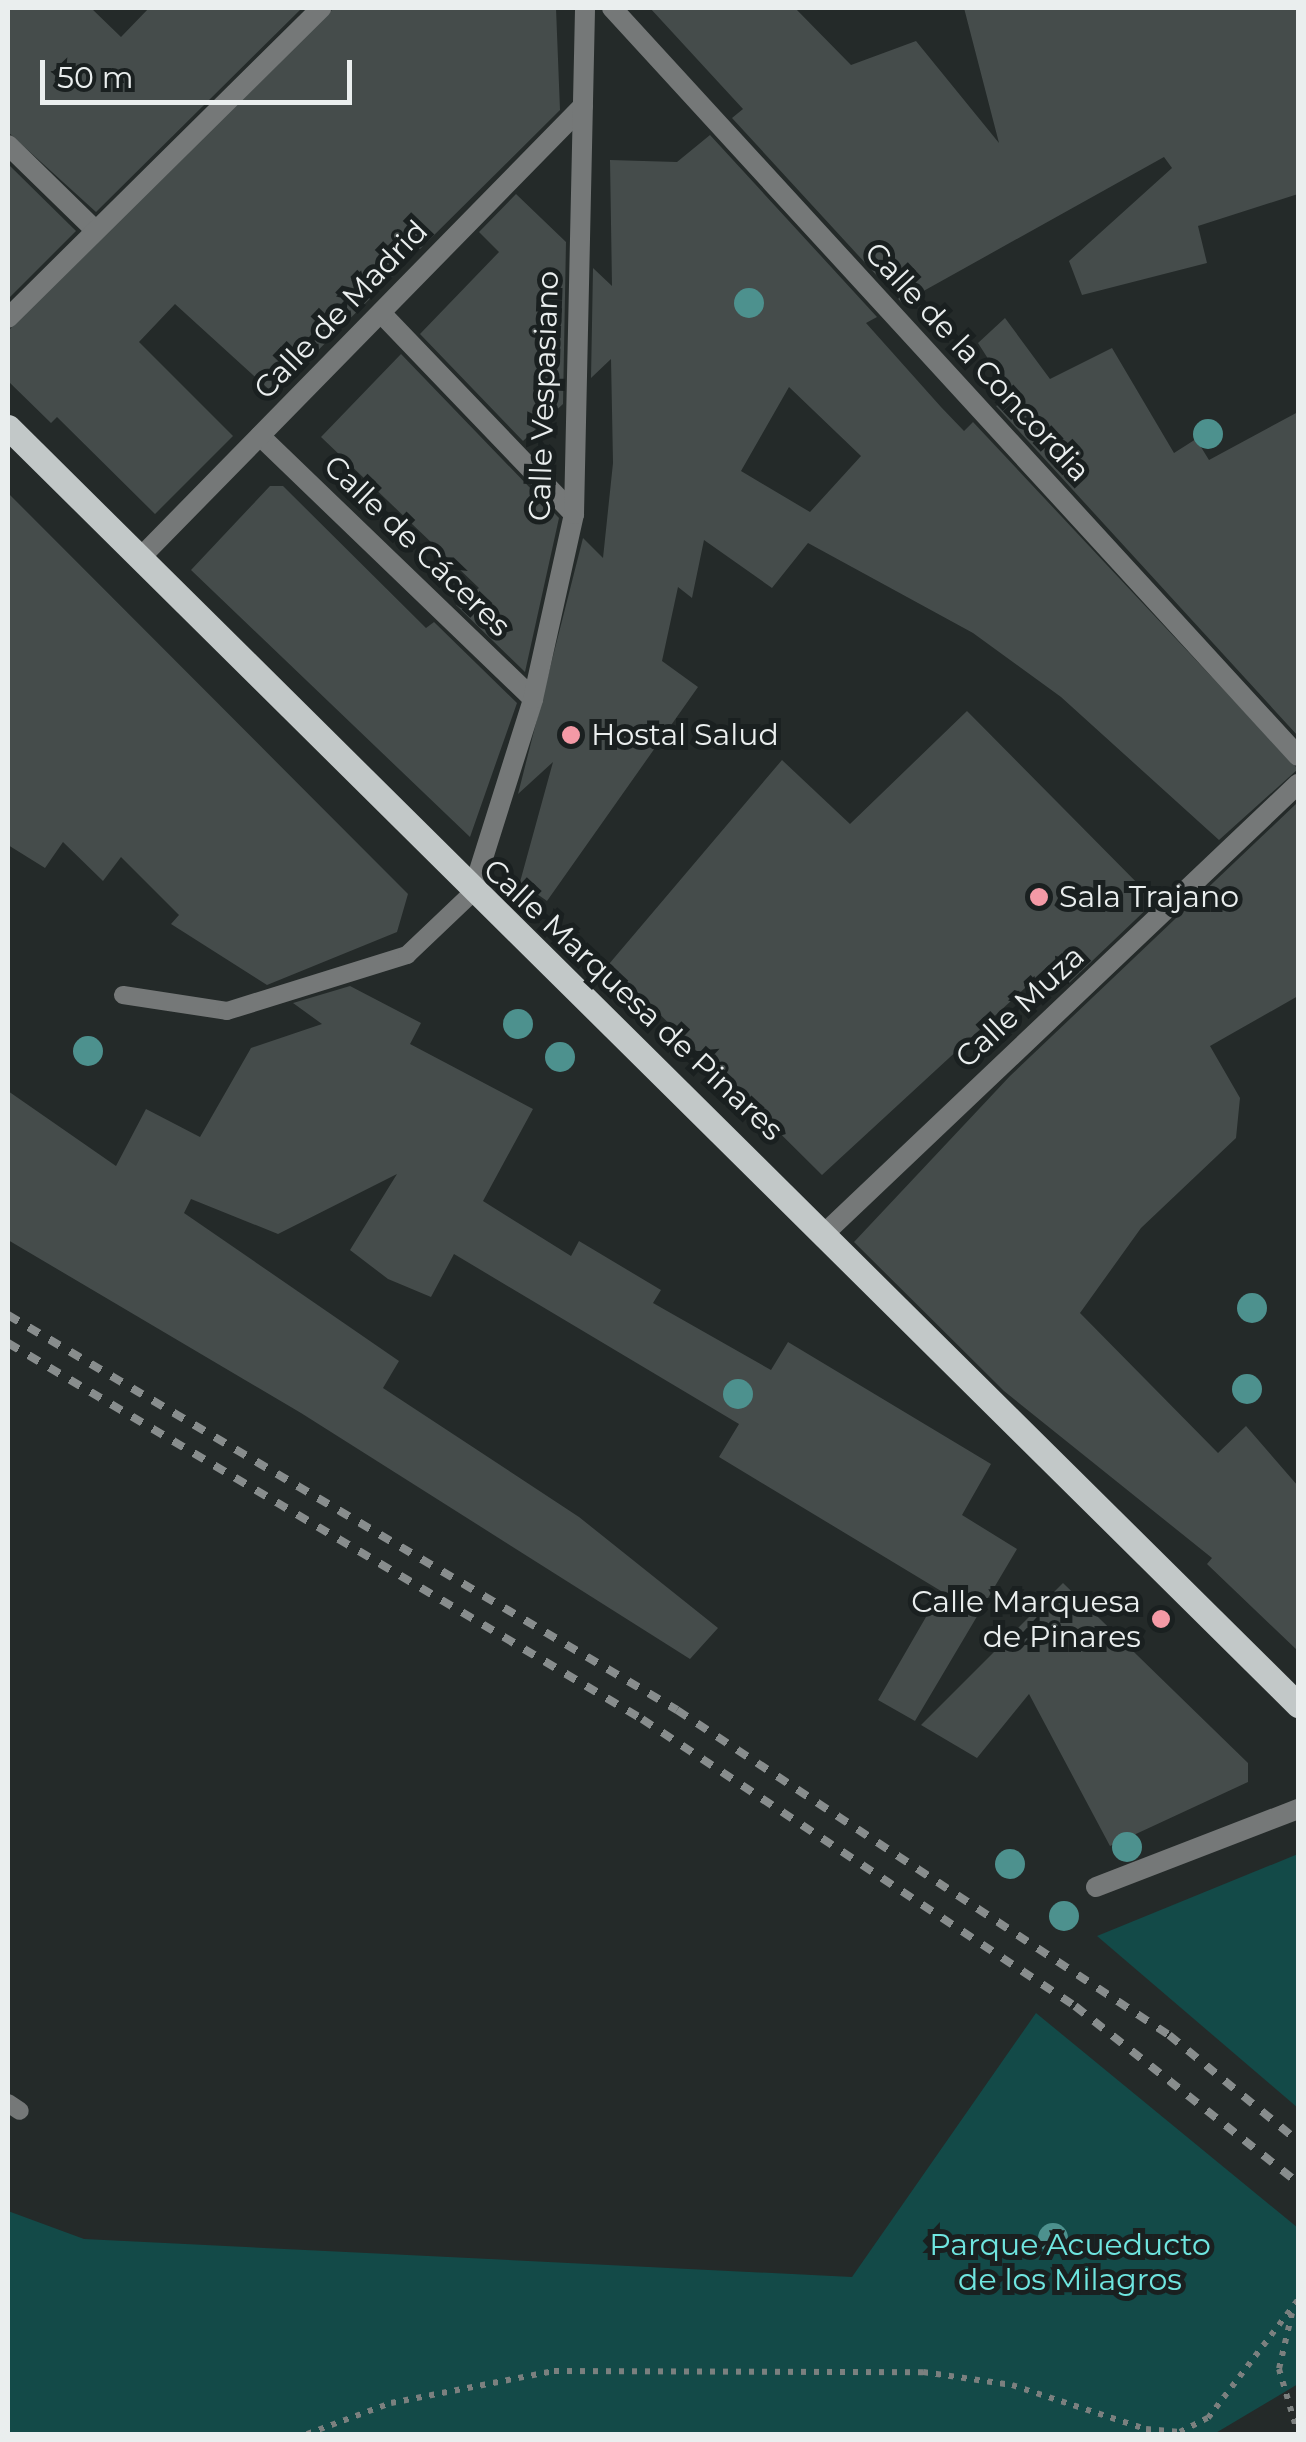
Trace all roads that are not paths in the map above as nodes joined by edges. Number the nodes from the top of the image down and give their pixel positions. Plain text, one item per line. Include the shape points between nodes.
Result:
1 (320, 8) edge
2 (585, 8) edge
3 (612, 8) edge
4 (583, 106) junction
5 (8, 145) edge
6 (94, 228) junction
7 (381, 312) junction
8 (8, 318) edge
9 (8, 427) edge
10 (260, 436) junction
11 (574, 514) junction
12 (142, 556) junction
13 (534, 698) junction
14 (1298, 756) edge
15 (1298, 784) edge
16 (472, 894) junction
17 (123, 995) dead end
18 (826, 1232) junction
19 (1296, 1696) edge
20 (1298, 1808) edge
21 (1096, 1887) dead end

1 - 6 street
2 - 4 street, Calle Vespasiano
3 - 14 street, Calle de la Concordia
4 - 7 street, Calle de Madrid
4 - 11 street, Calle Vespasiano
5 - 6 street
6 - 8 street
7 - 10 street, Calle de Madrid
7 - 11 street
9 - 12 main road, Calle Marquesa de Pinares
10 - 12 street, Calle de Madrid
10 - 13 street, Calle de Cáceres
11 - 13 street, Calle Vespasiano
12 - 16 main road, Calle Marquesa de Pinares
13 - 16 street, Calle Vespasiano
15 - 18 street, Calle Muza
16 - 17 lane via 407,955 227,1010
16 - 18 main road, Calle Marquesa de Pinares
18 - 19 main road, Calle Marquesa de Pinares
20 - 21 street

